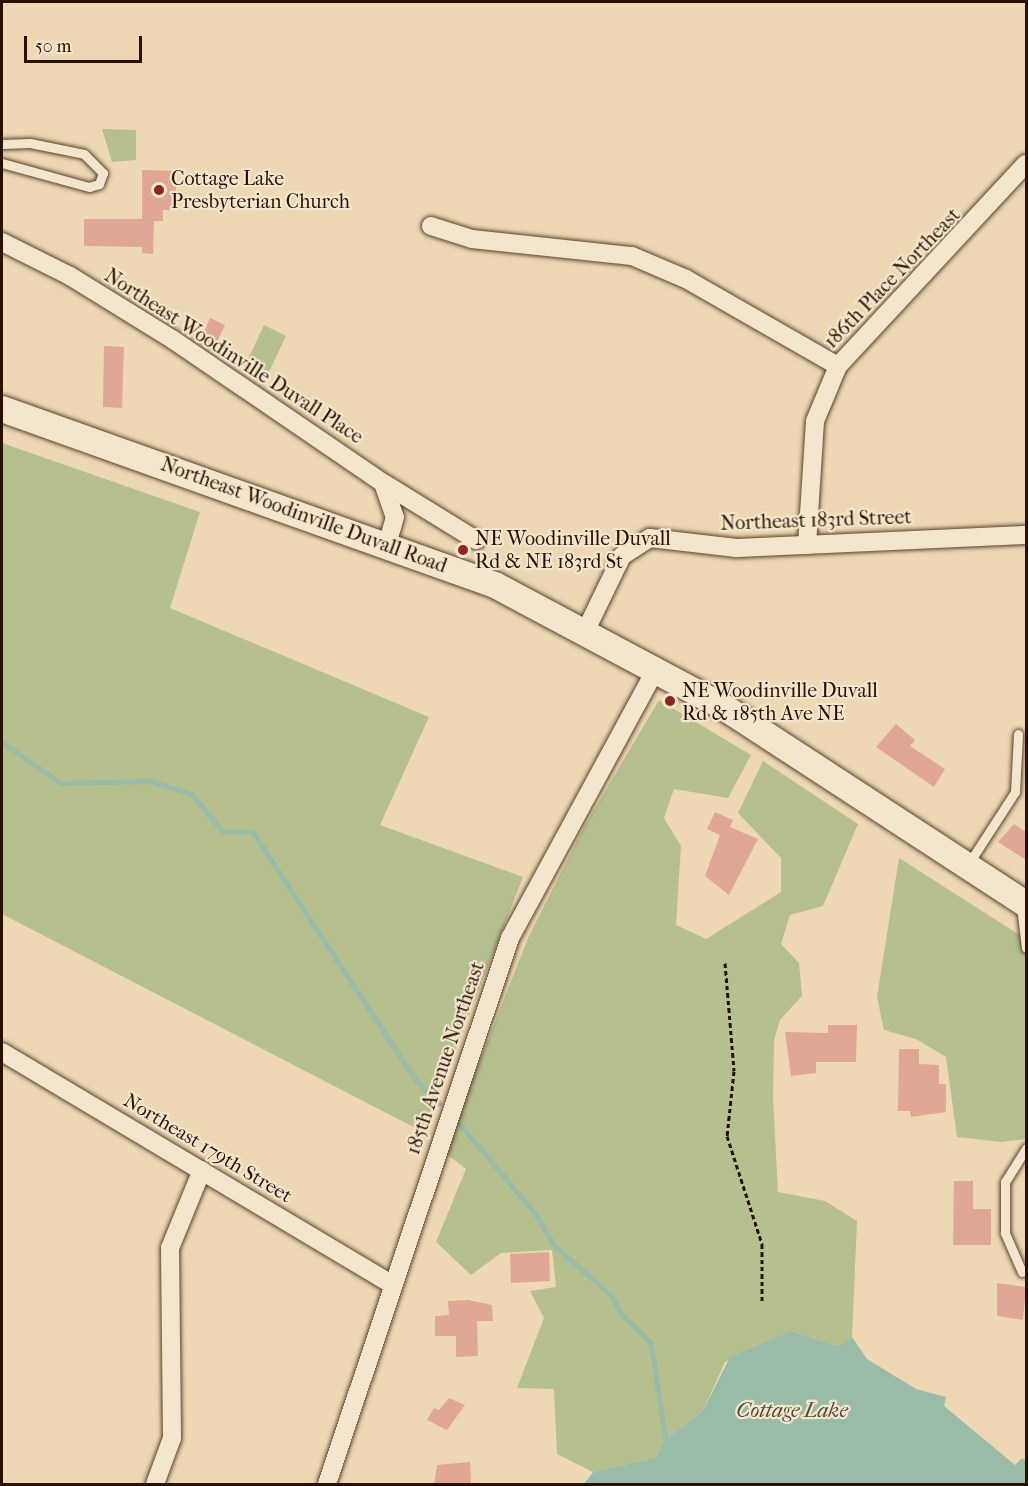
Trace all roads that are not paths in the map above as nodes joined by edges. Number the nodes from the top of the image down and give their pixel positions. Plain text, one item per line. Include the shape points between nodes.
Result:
1 (2, 144) edge
2 (2, 163) edge
3 (1026, 164) edge
4 (431, 226) dead end
5 (2, 242) edge
6 (838, 366) junction
7 (2, 409) edge
8 (384, 483) junction
9 (1026, 535) edge
10 (476, 540) dead end
11 (388, 542) junction
12 (807, 544) junction
13 (586, 630) junction
14 (657, 667) junction
15 (1018, 734) dead end
16 (967, 865) junction
17 (1023, 902) edge
18 (1026, 948) edge
19 (2, 1052) edge
20 (1026, 1148) edge
21 (202, 1170) junction
22 (1022, 1272) dead end
23 (391, 1284) junction
24 (156, 1485) edge
25 (327, 1485) edge

1 - 2 lane via 30,143 84,154 103,173 99,184 89,187
3 - 6 street, 186th Place Northeast
4 - 6 street via 472,239 632,256 686,279
5 - 8 street, Northeast Woodinville Duvall Place via 70,276 172,339
6 - 12 street, 186th Place Northeast via 815,421
7 - 11 main road, Northeast Woodinville Duvall Road
8 - 10 street, Northeast Woodinville Duvall Place
8 - 11 street via 395,517
9 - 12 street, Northeast 183rd Street
11 - 13 main road, Northeast Woodinville Duvall Road via 495,585
12 - 13 street, Northeast 183rd Street via 736,548 650,538 622,556
13 - 14 main road, Northeast Woodinville Duvall Road
14 - 16 main road, Northeast Woodinville Duvall Road
14 - 23 street, 185th Avenue Northeast via 510,938
15 - 16 lane via 1014,792
16 - 17 main road, Northeast Woodinville Duvall Road
17 - 18 lane
19 - 21 street, Northeast 179th Street
20 - 22 lane via 1005,1182 1005,1233
21 - 23 street, Northeast 179th Street
21 - 24 street via 170,1248 172,1438
23 - 25 street, 185th Avenue Northeast

